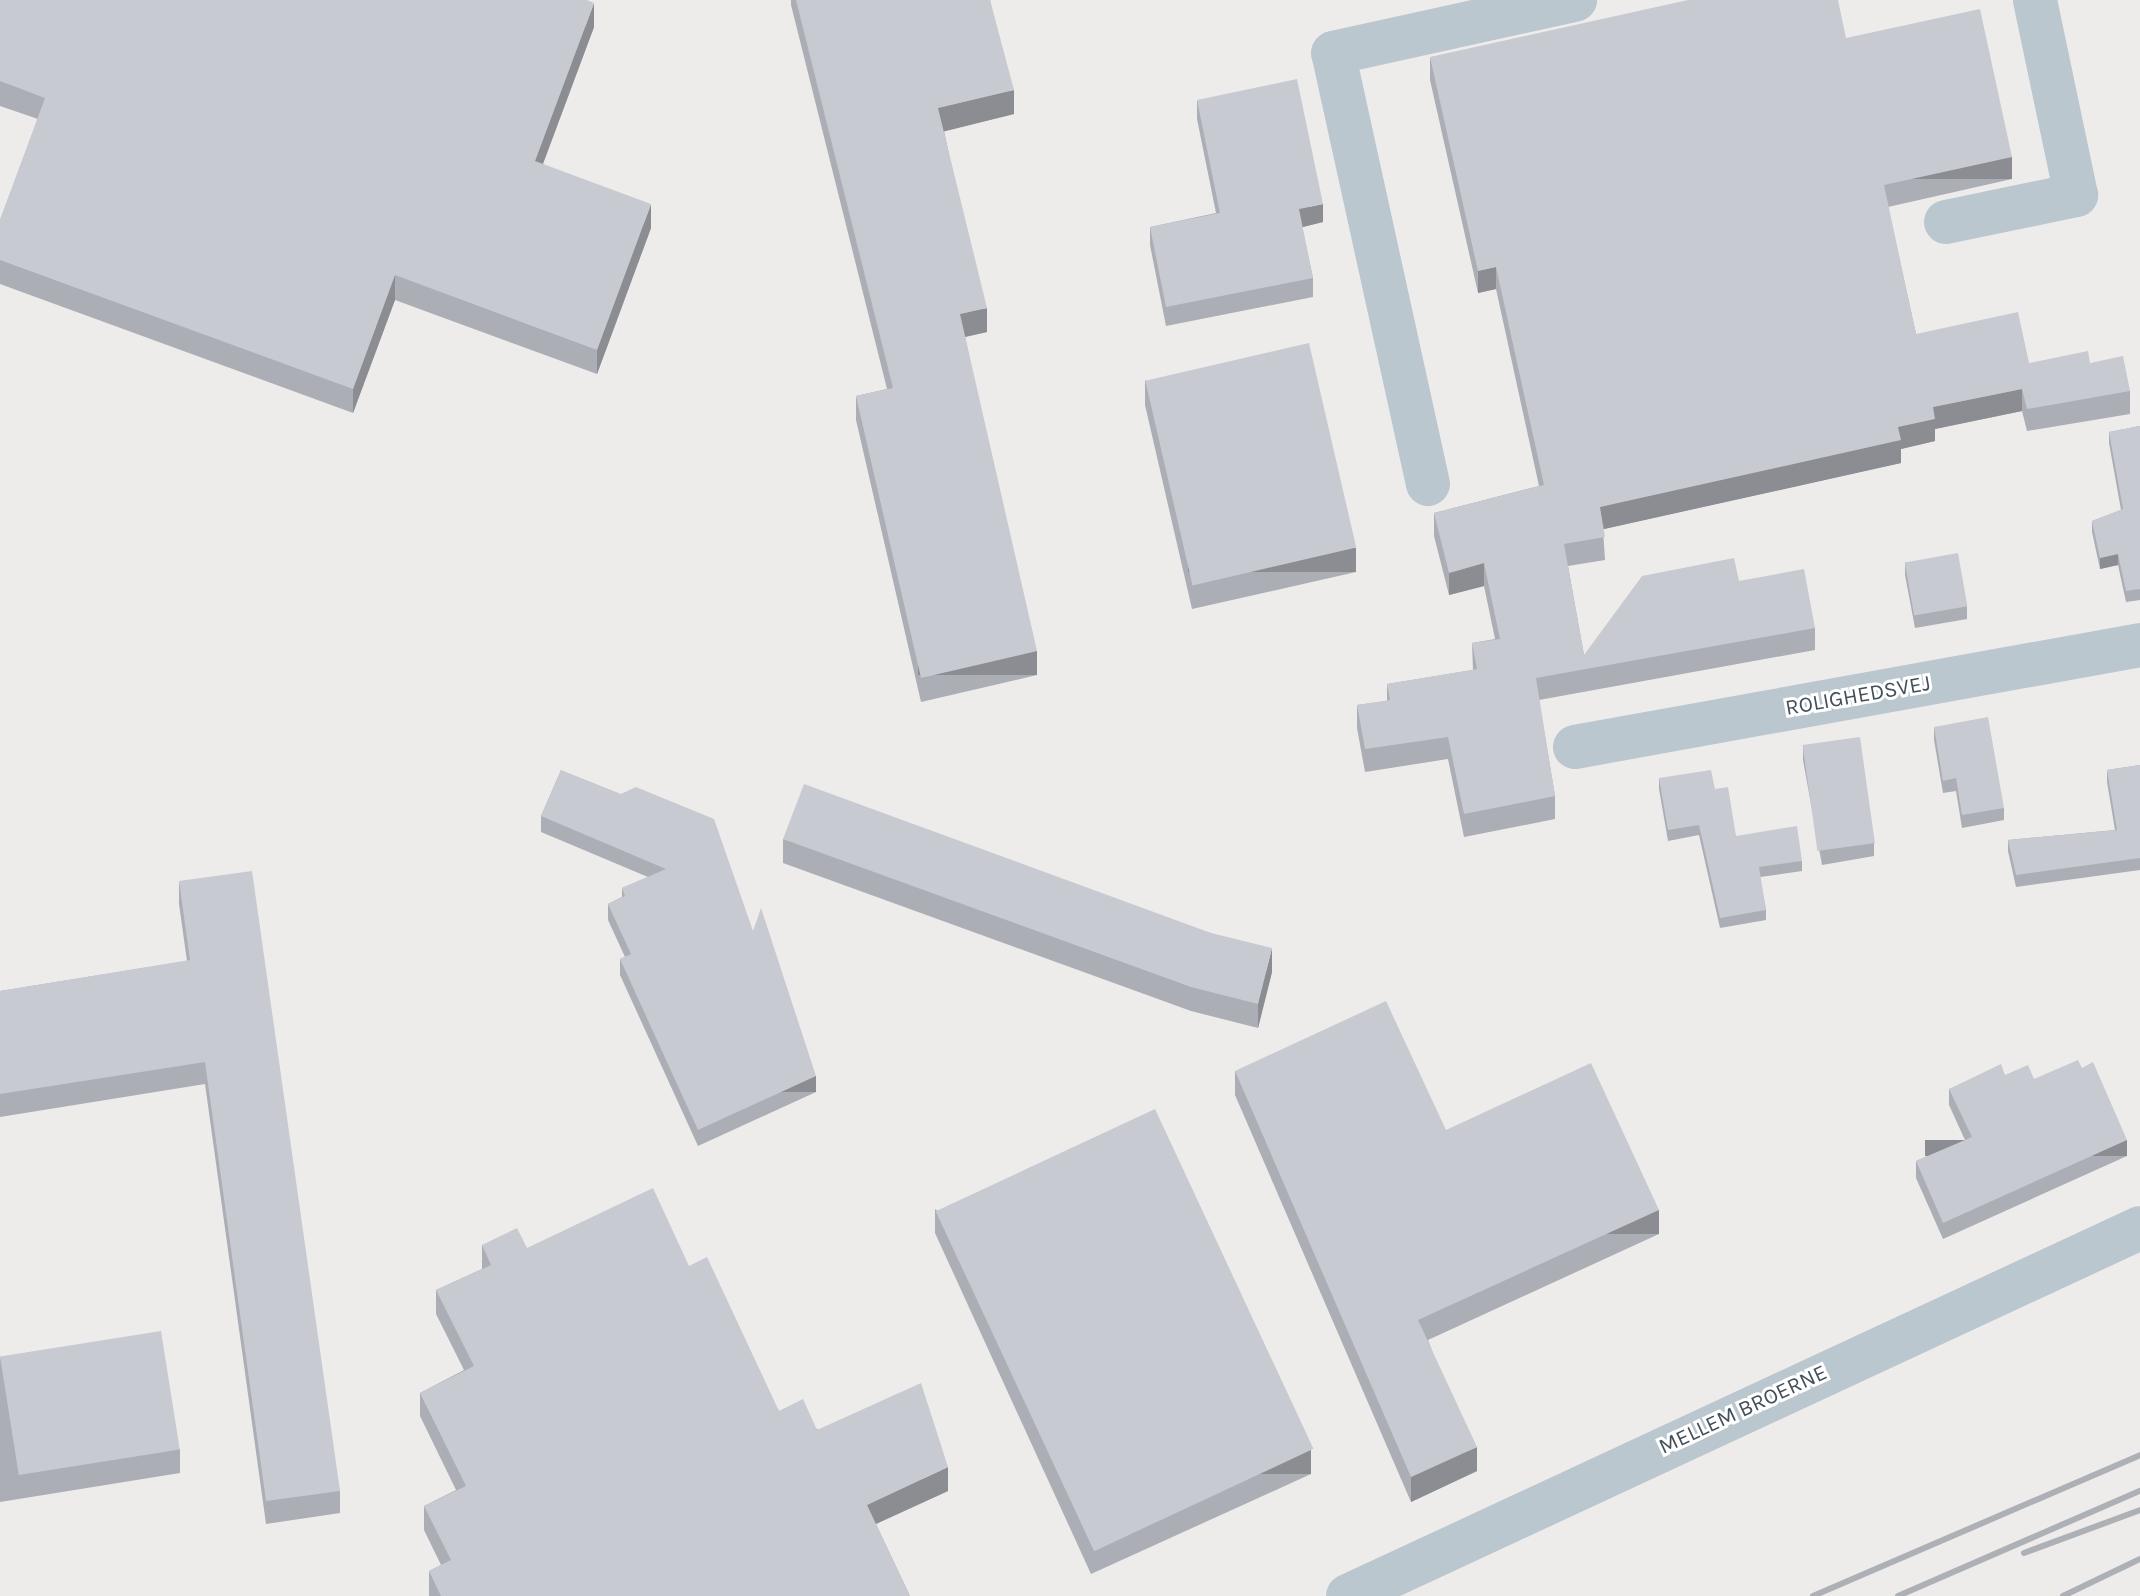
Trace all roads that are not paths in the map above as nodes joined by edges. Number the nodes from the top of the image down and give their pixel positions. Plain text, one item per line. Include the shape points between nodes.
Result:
1 (1575, 0) edge
2 (2035, 0) edge
3 (1946, 222) dead end
4 (1428, 484) dead end
5 (2140, 645) edge
6 (1575, 747) dead end
7 (2140, 1228) edge
8 (1348, 1596) edge

1 - 4 street via 1333,53
2 - 3 street via 2076,195
5 - 6 street, ROLIGHEDSVEJ
7 - 8 street, MELLEM BROERNE

